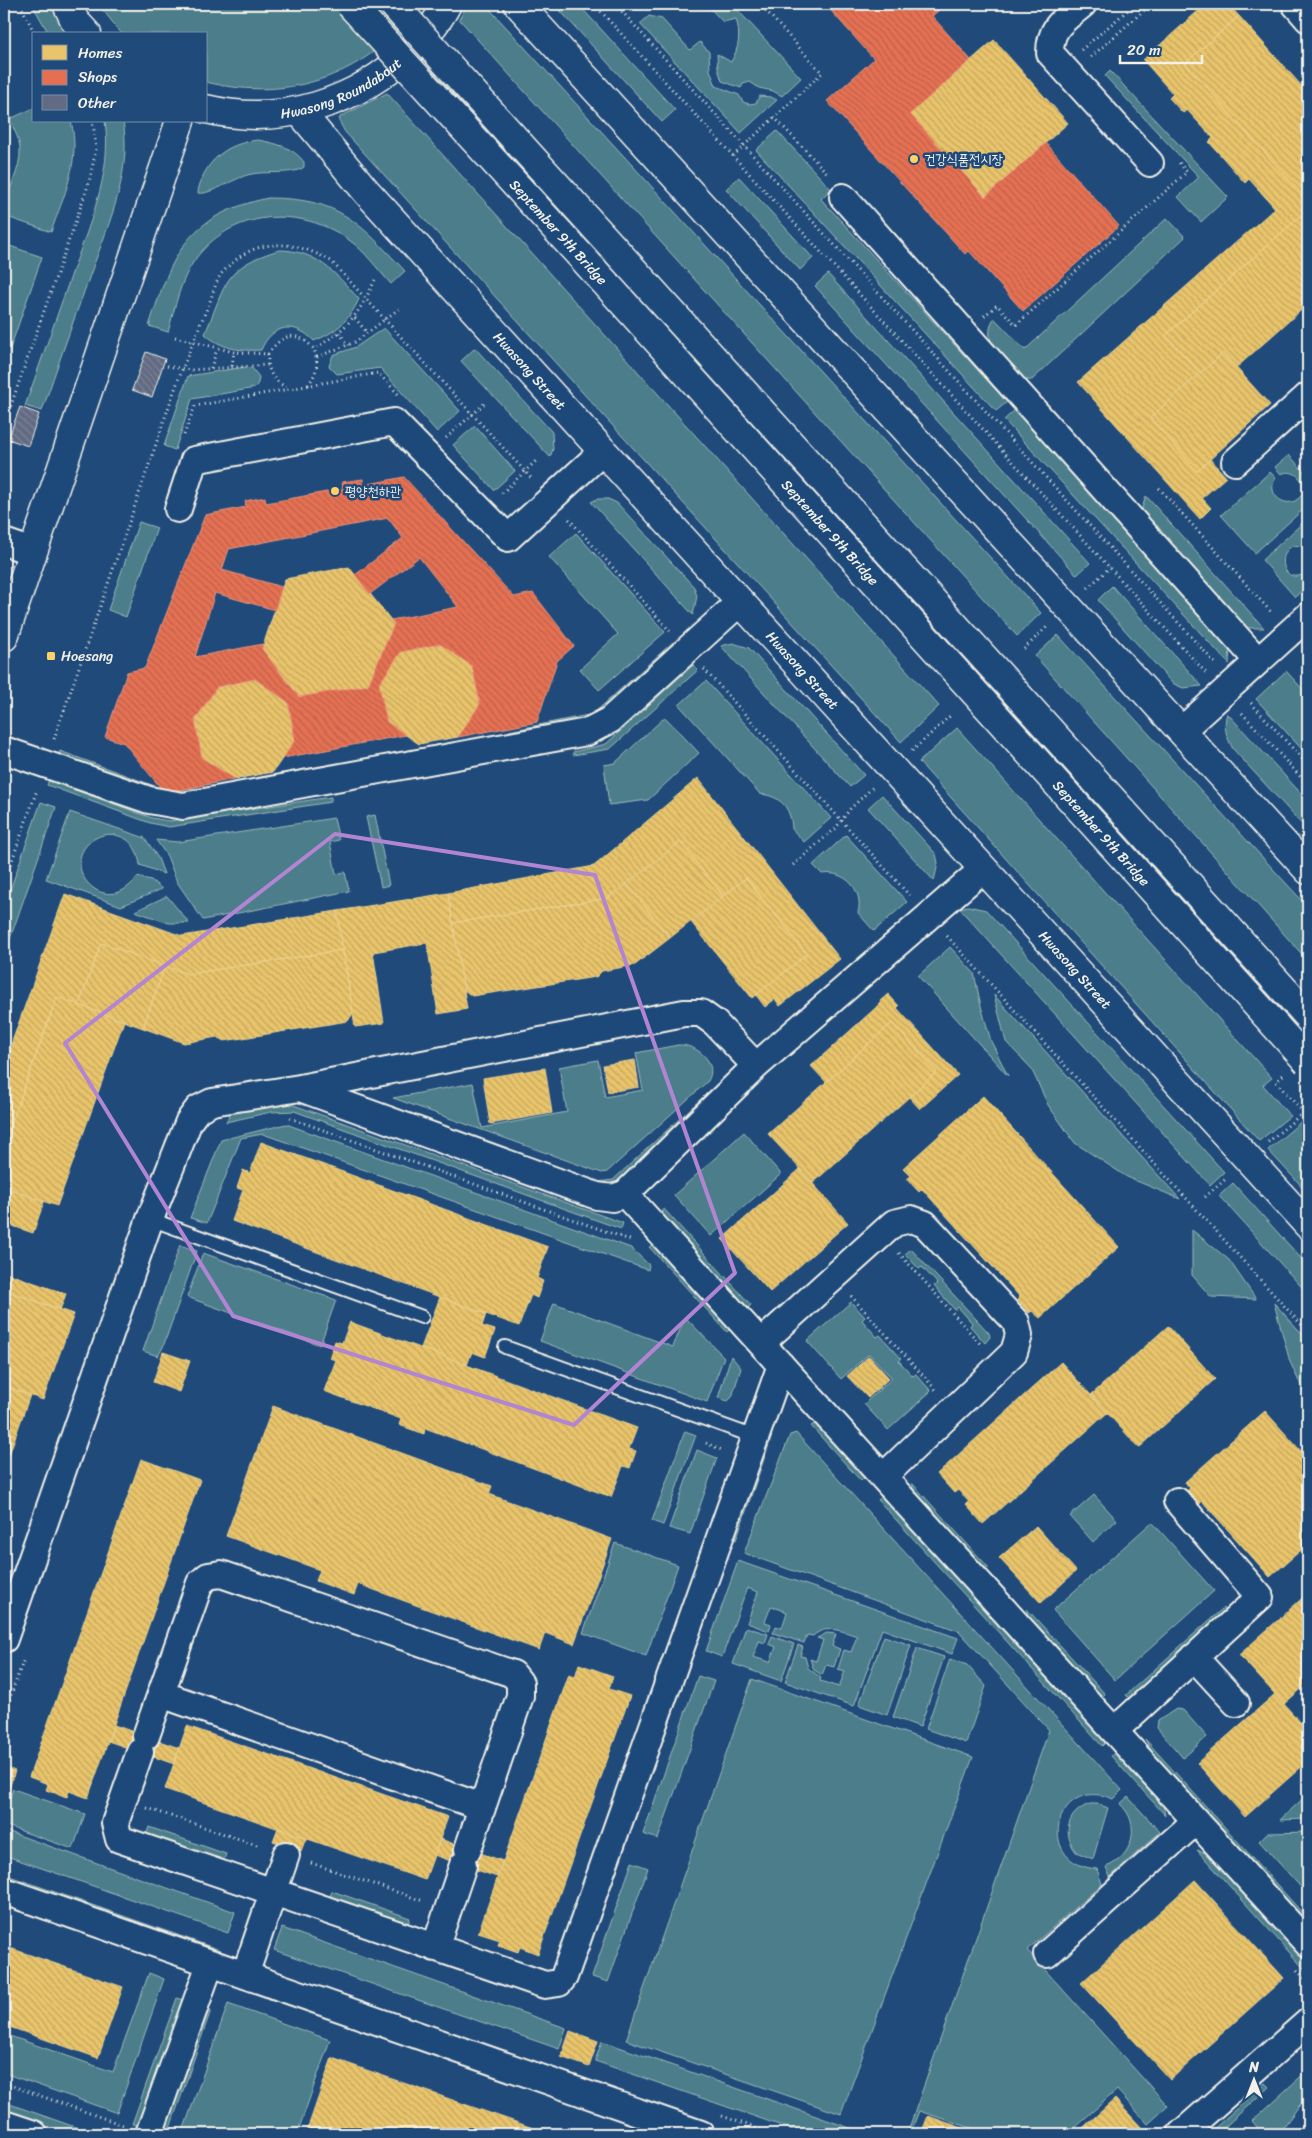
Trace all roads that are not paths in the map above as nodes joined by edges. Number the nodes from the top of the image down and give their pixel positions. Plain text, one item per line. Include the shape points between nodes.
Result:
1 (67, 4) edge
2 (350, 4) edge
3 (393, 4) edge
4 (447, 4) edge
5 (518, 4) edge
6 (1083, 4) edge
7 (1295, 4) edge
8 (1308, 19) edge
9 (85, 32) edge
10 (208, 109) edge
11 (300, 112) junction
12 (180, 122) edge
13 (1150, 164) dead end
14 (843, 197) road end
15 (1308, 396) edge
16 (603, 451) junction
17 (1235, 462) dead end
18 (178, 508) dead end
19 (4, 542) edge
20 (33, 552) junction
21 (740, 602) junction
22 (1299, 624) edge
23 (4, 637) edge
24 (1258, 662) junction
25 (1181, 731) junction
26 (4, 750) edge
27 (983, 869) junction
28 (1308, 870) edge
29 (1308, 1016) edge
30 (756, 1066) junction
31 (1297, 1068) edge
32 (300, 1088) junction
33 (625, 1194) junction
34 (150, 1219) junction
35 (1308, 1225) edge
36 (422, 1317) dead end
37 (761, 1343) junction
38 (505, 1347) dead end
39 (781, 1365) junction
40 (755, 1437) junction
41 (883, 1477) junction
42 (1177, 1501) dead end
43 (4, 1639) edge
44 (1194, 1657) junction
45 (161, 1694) junction
46 (1236, 1703) dead end
47 (1114, 1731) junction
48 (482, 1807) junction
49 (1196, 1820) junction
50 (286, 1855) dead end
51 (4, 1891) edge
52 (274, 1892) junction
53 (1308, 1944) edge
54 (435, 1948) junction
55 (1047, 1954) dead end
56 (210, 1964) junction
57 (245, 1975) junction
58 (1308, 2022) edge
59 (4, 2124) edge
60 (140, 2131) edge
61 (34, 2134) edge
62 (701, 2134) edge
63 (1181, 2134) edge

1 - 9 main road via 75,21
2 - 31 main road, September 9th Bridge, bridge via 609,287
3 - 29 main road, bridge
4 - 11 main road, Hwasong Roundabout via 423,38 368,86 336,101
5 - 25 main road
6 - 13 street via 1057,26 1050,38 1050,53
7 - 8 street
10 - 11 main road, Hwasong Roundabout via 227,114
11 - 16 main road, Hwasong Street via 366,191
12 - 20 main road
14 - 24 street
15 - 17 street
16 - 18 street via 508,538 394,422 194,460
16 - 21 main road, Hwasong Street
19 - 20 street
20 - 23 main road
21 - 26 street via 610,720 587,732 183,806 149,800
21 - 27 main road, Hwasong Street
22 - 24 street
24 - 25 street
25 - 28 main road
27 - 30 street
27 - 35 main road, Hwasong Street
30 - 32 street via 715,1023 701,1013 684,1013
30 - 33 street
32 - 33 street via 597,1196 612,1198
32 - 34 street via 212,1102 198,1109 190,1121
33 - 37 street
34 - 36 lane
34 - 43 street
37 - 39 street
37 - 41 street via 894,1223 911,1219 925,1224 1016,1322 1019,1335 1014,1352
38 - 40 lane
39 - 40 street
39 - 41 street
40 - 54 street via 564,1977 558,1983 545,1986
41 - 47 street
42 - 44 street via 1260,1597
44 - 46 street
44 - 47 street
45 - 48 street
45 - 48 street via 200,1583 208,1576 221,1574 513,1674 520,1683 520,1696
45 - 52 street via 115,1823 119,1839
47 - 49 street
48 - 54 street
49 - 53 street
49 - 55 street
50 - 52 street
51 - 56 street
52 - 54 street
52 - 57 street
56 - 57 street
56 - 60 street
57 - 62 street
58 - 63 street
59 - 61 street

